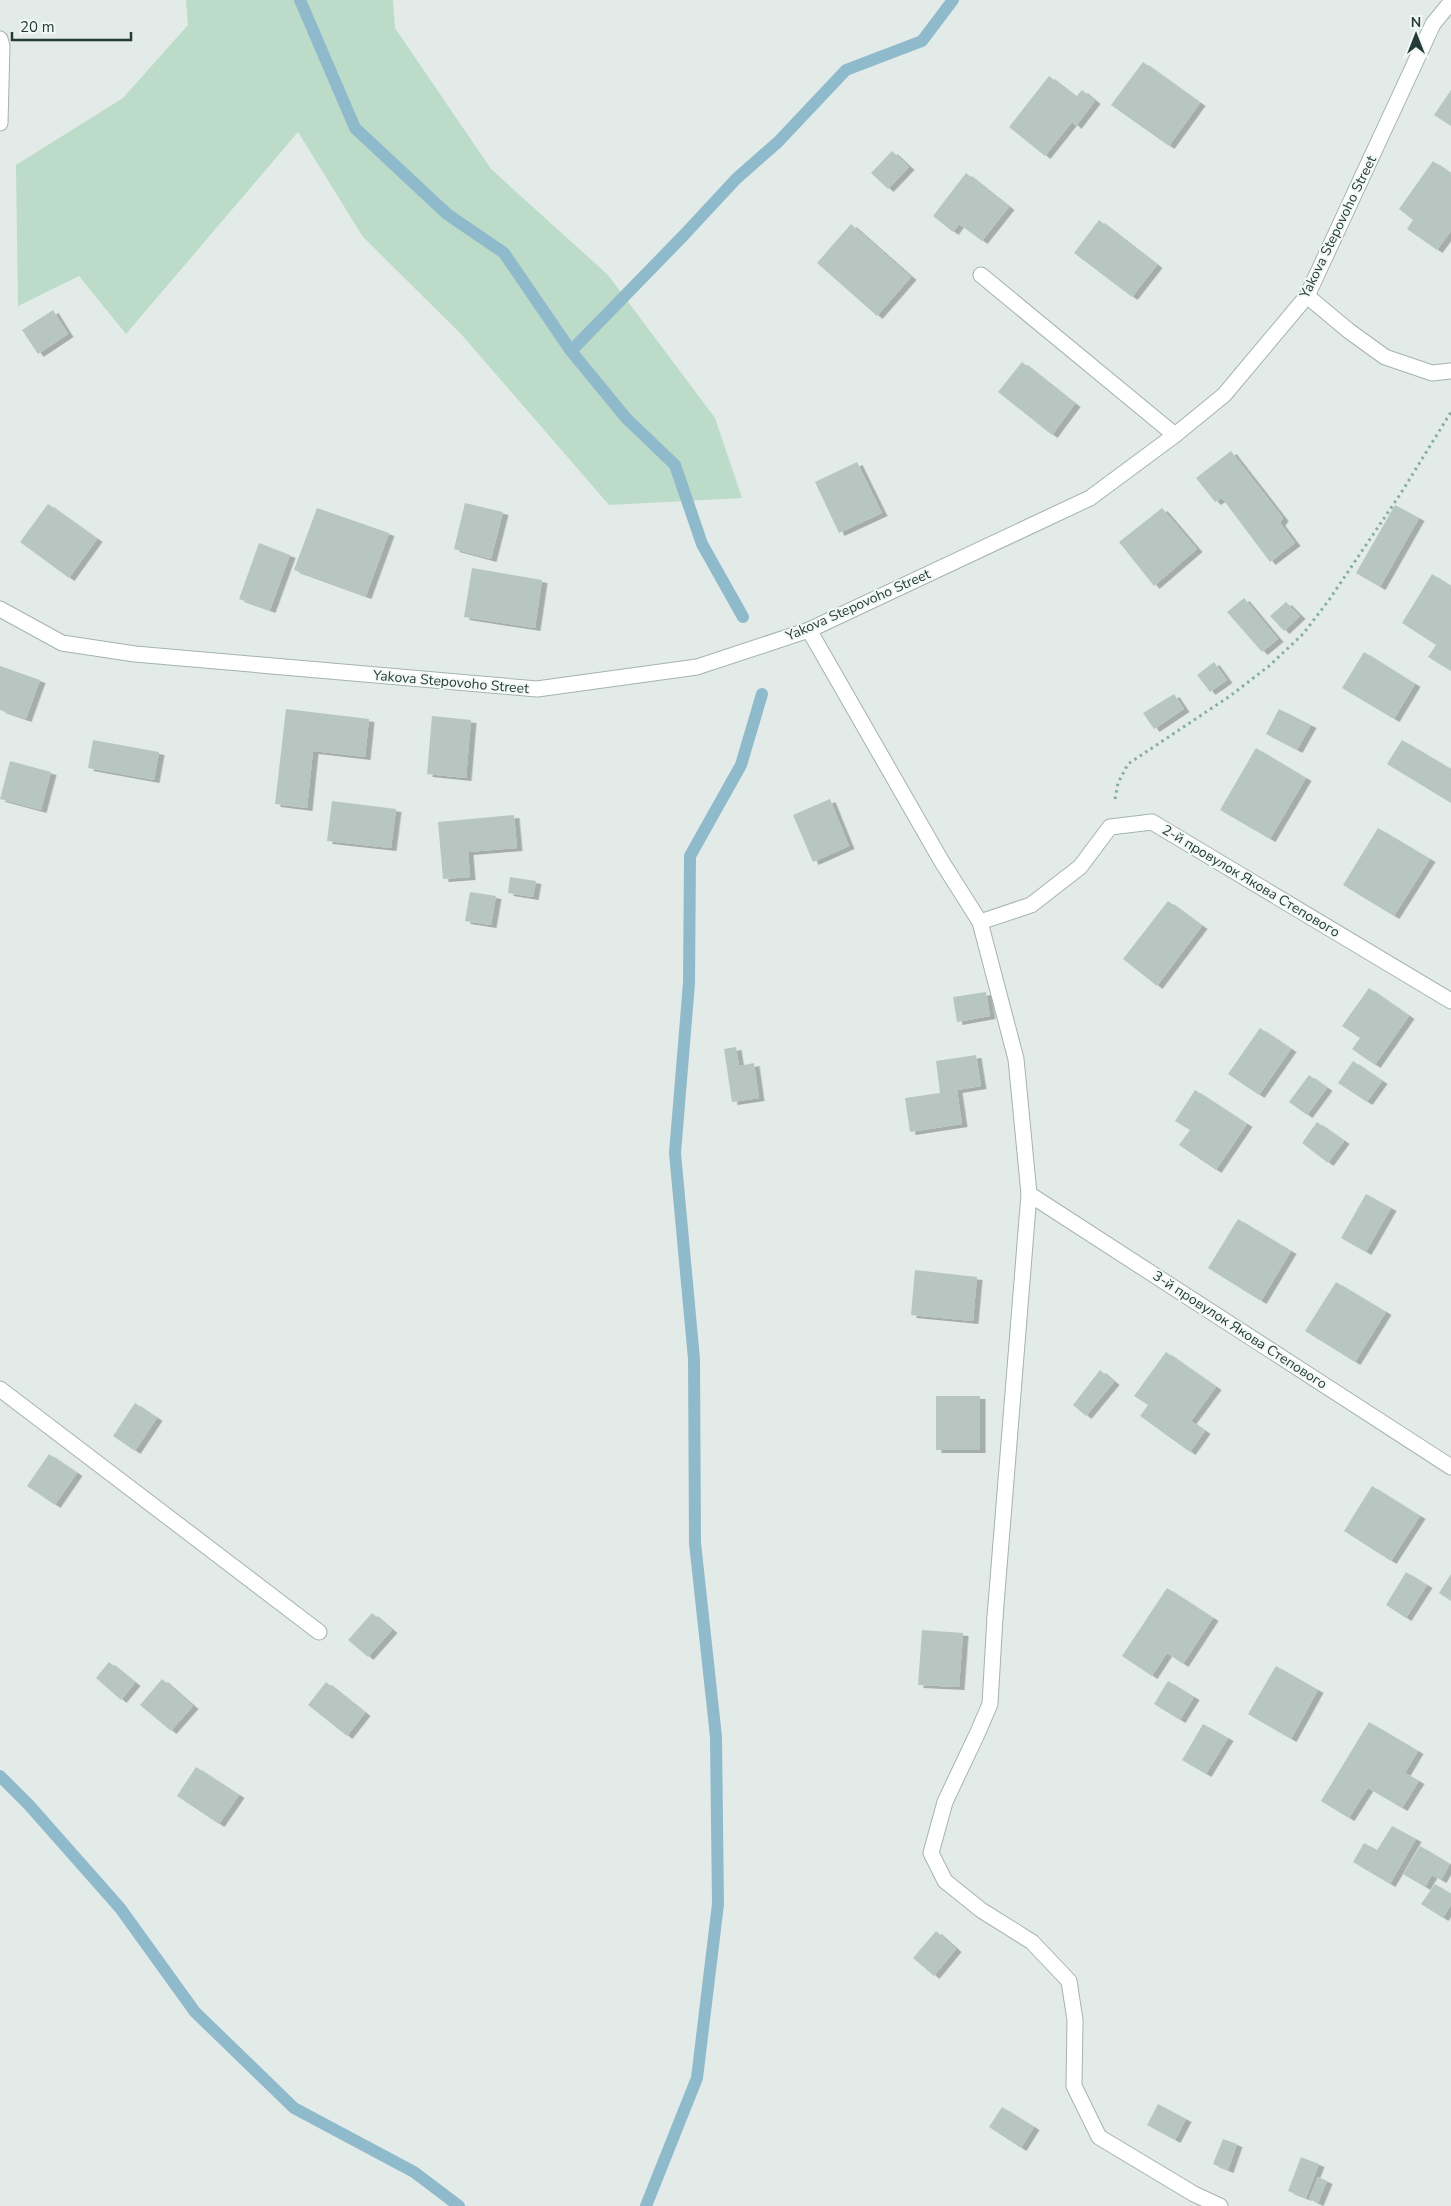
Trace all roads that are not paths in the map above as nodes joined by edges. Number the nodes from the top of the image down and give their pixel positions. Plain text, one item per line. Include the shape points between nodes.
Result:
1 (1451, 2) edge
2 (0, 39) edge
3 (0, 123) edge
4 (981, 275) dead end
5 (1308, 296) junction
6 (1451, 371) edge
7 (1175, 435) junction
8 (0, 609) edge
9 (809, 630) junction
10 (980, 922) junction
11 (1451, 1001) edge
12 (1029, 1194) junction
13 (0, 1389) edge
14 (1451, 1467) edge
15 (319, 1632) dead end
16 (1220, 2206) edge

1 - 5 street, Yakova Stepovoho Street via 1433,24
2 - 3 street
4 - 7 street
5 - 6 street via 1385,357 1432,373
5 - 7 street, Yakova Stepovoho Street via 1224,395
7 - 9 street, Yakova Stepovoho Street via 1090,498
8 - 9 street, Yakova Stepovoho Street via 62,642 135,654 537,689 697,667
9 - 10 street
10 - 11 street, 2-й провулок Якова Степового via 1031,905 1080,867 1110,826 1152,822
10 - 12 street via 1016,1059
12 - 14 street, 3-й провулок Якова Степового
12 - 16 street via 990,1704 945,1802 931,1853 945,1880 981,1910 1032,1942 1068,1981 1075,2020 1074,2086 1100,2137 1194,2194
13 - 15 street

